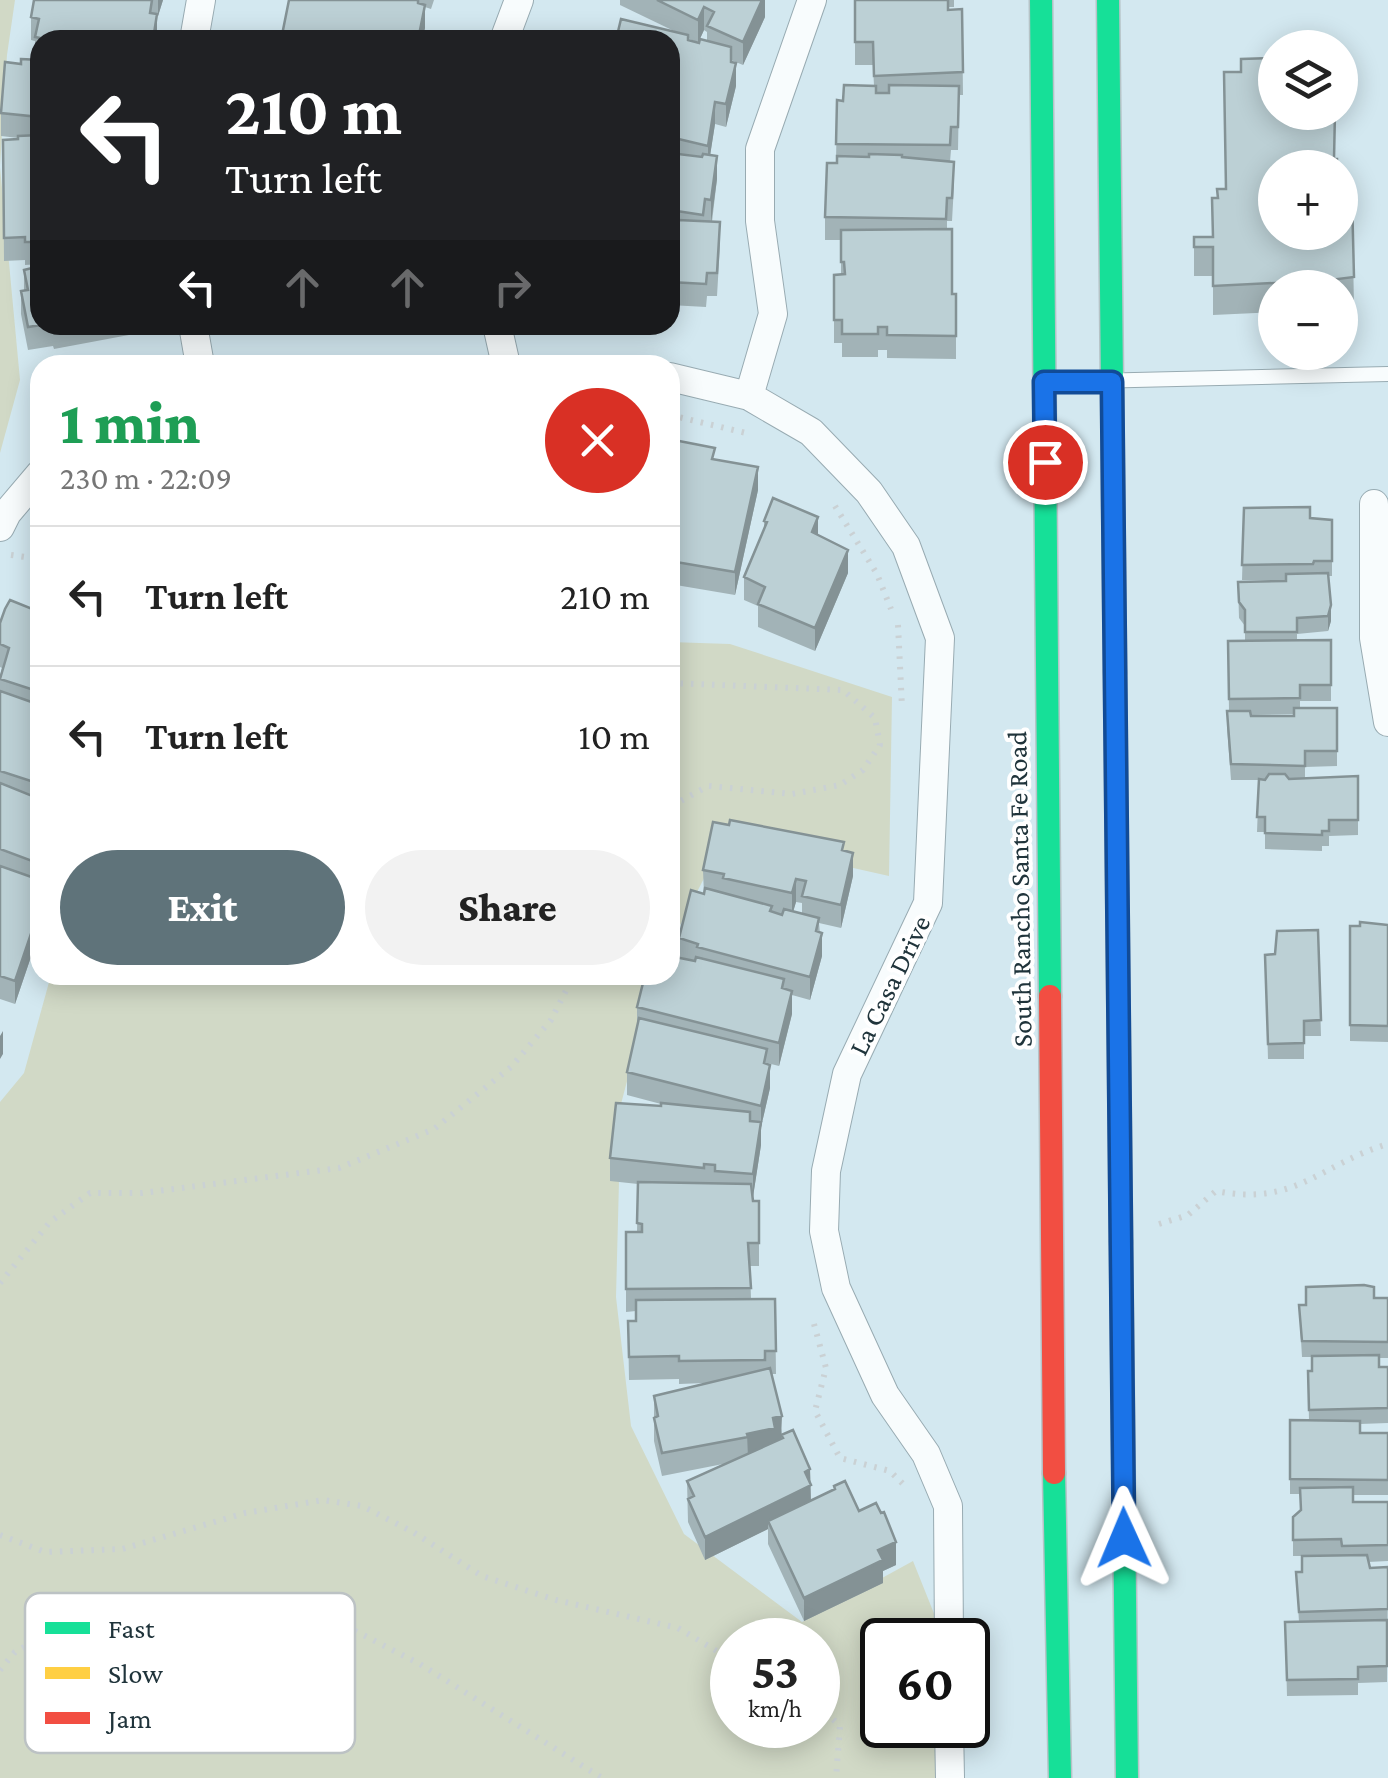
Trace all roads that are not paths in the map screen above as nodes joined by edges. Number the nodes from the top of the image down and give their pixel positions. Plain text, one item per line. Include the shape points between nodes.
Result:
1 (201, 0) edge
2 (519, 0) edge
3 (812, 0) edge
4 (1041, 0) edge
5 (1108, 0) edge
6 (196, 30) edge
7 (508, 30) edge
8 (1388, 374) edge
9 (680, 379) edge
10 (1044, 382) junction
11 (1112, 382) junction
12 (749, 396) junction
13 (30, 486) edge
14 (1374, 504) dead end
15 (0, 527) edge
16 (1387, 715) edge
17 (949, 1618) edge
18 (949, 1748) edge
19 (950, 1778) edge
20 (1060, 1778) edge
21 (1126, 1778) edge

1 - 6 street
2 - 7 street
3 - 12 street via 760,149 760,221 773,314
4 - 10 main road, South Rancho Santa Fe Road
5 - 11 main road
8 - 11 lane
9 - 12 street, La Casa Drive
10 - 11 lane
10 - 20 main road, South Rancho Santa Fe Road
11 - 21 main road
12 - 17 street, La Casa Drive via 811,432 870,492 906,546 940,638 928,903 846,1074 826,1171 824,1231 836,1288 948,1506
13 - 15 street
14 - 16 street via 1374,638
18 - 19 street

